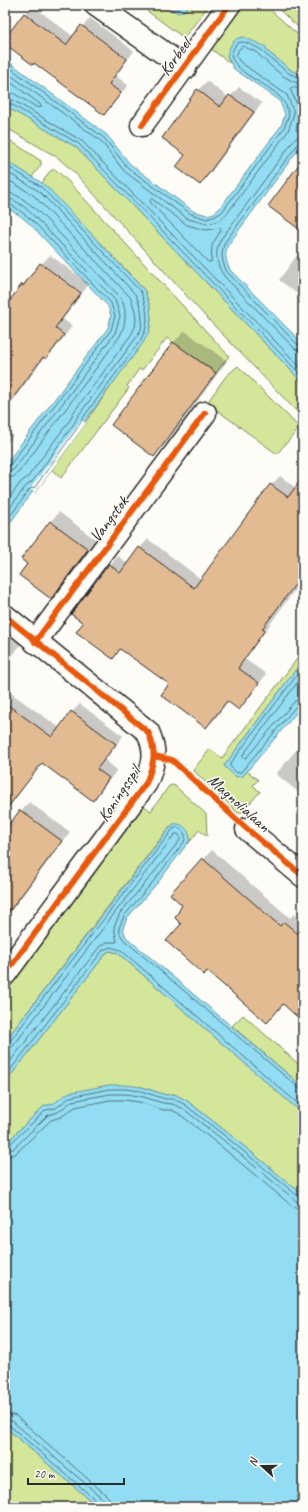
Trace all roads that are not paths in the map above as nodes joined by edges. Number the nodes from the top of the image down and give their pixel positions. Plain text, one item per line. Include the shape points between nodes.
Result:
1 (96, 5) edge
2 (229, 5) edge
3 (185, 68) junction
4 (142, 125) dead end
5 (205, 413) dead end
6 (5, 616) edge
7 (36, 642) junction
8 (246, 829) dead end
9 (303, 876) edge
10 (5, 974) edge

1 - 3 street, Korbeel
2 - 3 street, Korbeel
3 - 4 street, Korbeel
5 - 7 street, Vangstok
6 - 7 street, Koningsspil
7 - 10 street, Koningsspil via 148,732 154,756 146,783
8 - 9 street, Magnolialaan

